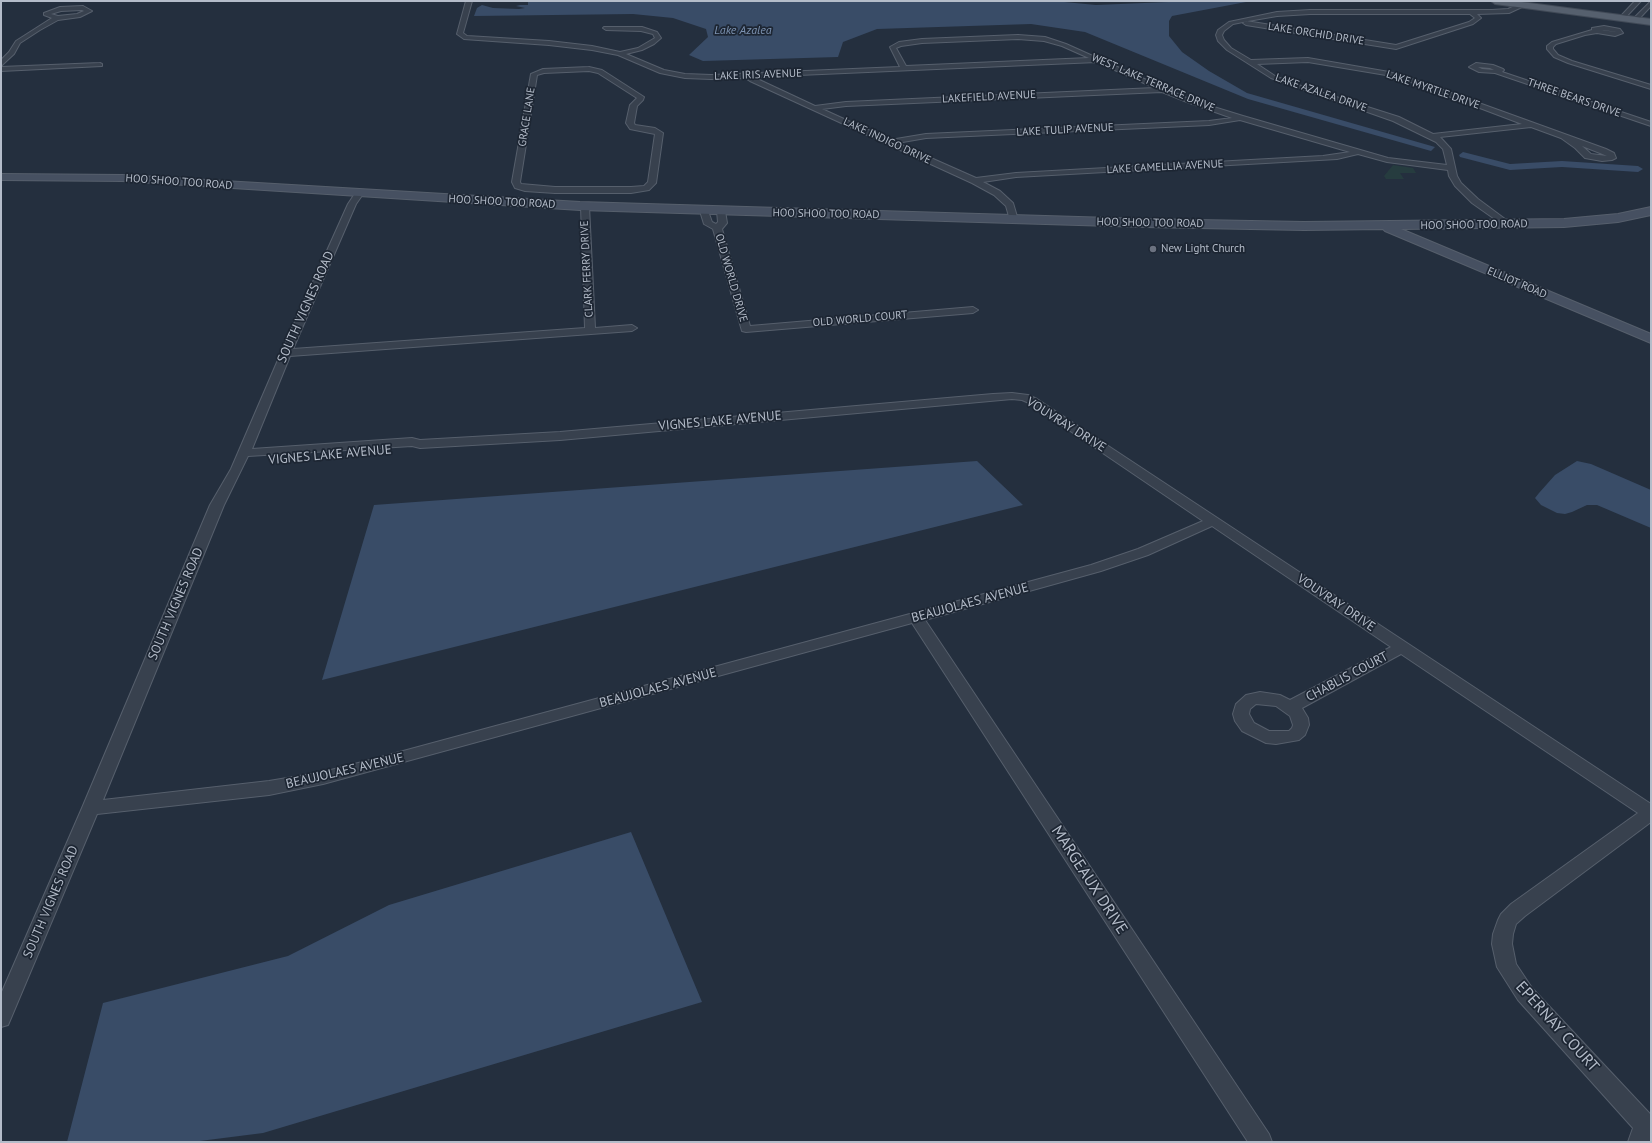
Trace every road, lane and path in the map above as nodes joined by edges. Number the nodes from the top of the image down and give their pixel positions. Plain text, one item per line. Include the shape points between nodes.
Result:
1 (469, 1) edge
2 (1495, 1) edge
3 (1637, 1) edge
4 (1651, 3) edge
5 (1522, 5) junction
6 (1472, 12) junction
7 (56, 18) junction
8 (1622, 18) junction
9 (1634, 20) junction
10 (1237, 22) junction
11 (1651, 22) edge
12 (606, 28) dead end
13 (1597, 31) dead end
14 (620, 54) junction
15 (1097, 60) junction
16 (1249, 62) junction
17 (1, 64) edge
18 (100, 65) dead end
19 (1, 69) edge
20 (904, 69) junction
21 (1497, 72) dead end
22 (747, 75) junction
23 (1651, 87) edge
24 (1163, 90) junction
25 (815, 108) junction
26 (1240, 118) junction
27 (1651, 124) edge
28 (1531, 125) junction
29 (1432, 136) junction
30 (1565, 138) junction
31 (889, 142) junction
32 (1356, 152) junction
33 (1451, 168) junction
34 (1, 177) edge
35 (975, 181) junction
36 (359, 194) junction
37 (549, 197) junction
38 (582, 206) junction
39 (704, 211) junction
40 (721, 211) junction
41 (1651, 211) edge
42 (1014, 220) junction
43 (1506, 224) junction
44 (1384, 226) junction
45 (717, 228) junction
46 (973, 310) dead end
47 (632, 328) dead end
48 (746, 329) joint
49 (590, 331) junction
50 (1651, 340) edge
51 (286, 353) junction
52 (1020, 396) joint
53 (242, 457) junction
54 (1213, 521) junction
55 (916, 618) junction
56 (1402, 647) junction
57 (1291, 707) dead end
58 (91, 808) junction
59 (1651, 813) edge
60 (1, 1018) edge
61 (1646, 1133) edge
62 (1261, 1142) edge

1 - 14 street, LAKE IRIS AVENUE via 460,34 466,38 574,45
2 - 5 main road
3 - 4 street
3 - 8 street
4 - 9 street
5 - 6 street, LAKE AZALEA DRIVE via 1509,11
5 - 8 main road
6 - 10 street, LAKE AZALEA DRIVE via 1293,13 1261,16
6 - 10 street, LAKE ORCHID DRIVE via 1478,18 1471,23 1396,47
7 - 7 street via 78,16 89,11 83,8 60,9 46,14
7 - 17 street via 18,42
8 - 9 main road
9 - 11 main road
10 - 16 street, LAKE AZALEA DRIVE via 1225,26 1219,35 1229,49
12 - 14 street via 642,29 655,33 658,38 640,49
13 - 23 street via 1554,43 1550,49 1556,56 1570,62
14 - 22 street, LAKE IRIS AVENUE via 675,75
15 - 20 street, LAKE IRIS AVENUE
15 - 20 street, WEST LAKE TERRACE DRIVE via 1053,41 1032,38 922,41 893,47
15 - 24 street, WEST LAKE TERRACE DRIVE
16 - 28 street, LAKE MYRTLE DRIVE via 1311,60 1387,73
16 - 29 street, LAKE AZALEA DRIVE via 1293,86 1392,118
18 - 19 street
20 - 22 street, LAKE IRIS AVENUE
21 - 27 street, THREE BEARS DRIVE
22 - 25 street, LAKE INDIGO DRIVE via 752,80
24 - 25 street, LAKEFIELD AVENUE via 846,104
24 - 26 street, WEST LAKE TERRACE DRIVE
25 - 31 street, LAKE INDIGO DRIVE
26 - 31 street, LAKE TULIP AVENUE via 1209,123 926,136
26 - 32 street, WEST LAKE TERRACE DRIVE
28 - 29 street
28 - 30 street, LAKE MYRTLE DRIVE
29 - 33 street, LAKE AZALEA DRIVE via 1447,149
30 - 30 street, LAKE MYRTLE DRIVE via 1607,153 1612,158 1588,156
31 - 35 street, LAKE INDIGO DRIVE
32 - 33 street, WEST LAKE TERRACE DRIVE via 1399,162
32 - 35 street, LAKE CAMELLIA AVENUE via 1323,158 1016,175
33 - 43 street, LAKE AZALEA DRIVE via 1458,184
34 - 36 street, HOO SHOO TOO ROAD via 122,178
35 - 42 street, LAKE INDIGO DRIVE via 997,193 1010,205
36 - 37 street, HOO SHOO TOO ROAD
36 - 51 street, SOUTH VIGNES ROAD via 352,204
37 - 37 street, GRACE LANE via 516,184 533,75 543,71 598,70 642,98 634,105 630,124 636,128 656,130 659,133 652,183 646,188
37 - 38 street, HOO SHOO TOO ROAD
38 - 39 street, HOO SHOO TOO ROAD
38 - 49 street, CLARK FERRY DRIVE
39 - 40 street, HOO SHOO TOO ROAD
39 - 45 street, OLD WORLD DRIVE via 708,224
40 - 42 street, HOO SHOO TOO ROAD
40 - 45 street, OLD WORLD DRIVE via 722,223
41 - 43 street, HOO SHOO TOO ROAD via 1618,218 1564,223
42 - 44 street, HOO SHOO TOO ROAD
43 - 44 street, HOO SHOO TOO ROAD
44 - 50 street, ELLIOT ROAD
45 - 48 street, OLD WORLD DRIVE
46 - 48 street, OLD WORLD COURT
47 - 49 street
49 - 51 street
51 - 53 street, SOUTH VIGNES ROAD
52 - 53 street, VIGNES LAKE AVENUE via 560,436 420,444 410,448 335,456
52 - 54 street, VOUVRAY DRIVE via 1033,401
53 - 58 street, SOUTH VIGNES ROAD via 217,505
54 - 55 street, BEAUJOLAES AVENUE via 1110,564
54 - 56 street, VOUVRAY DRIVE
55 - 58 street, BEAUJOLAES AVENUE via 323,778 257,790
55 - 62 street, MARGEAUX DRIVE
56 - 57 street, CHABLIS COURT
56 - 59 street, VOUVRAY DRIVE
58 - 60 street, SOUTH VIGNES ROAD
59 - 61 street, EPERNAY COURT via 1518,910 1508,920 1502,944 1507,967 1525,994

